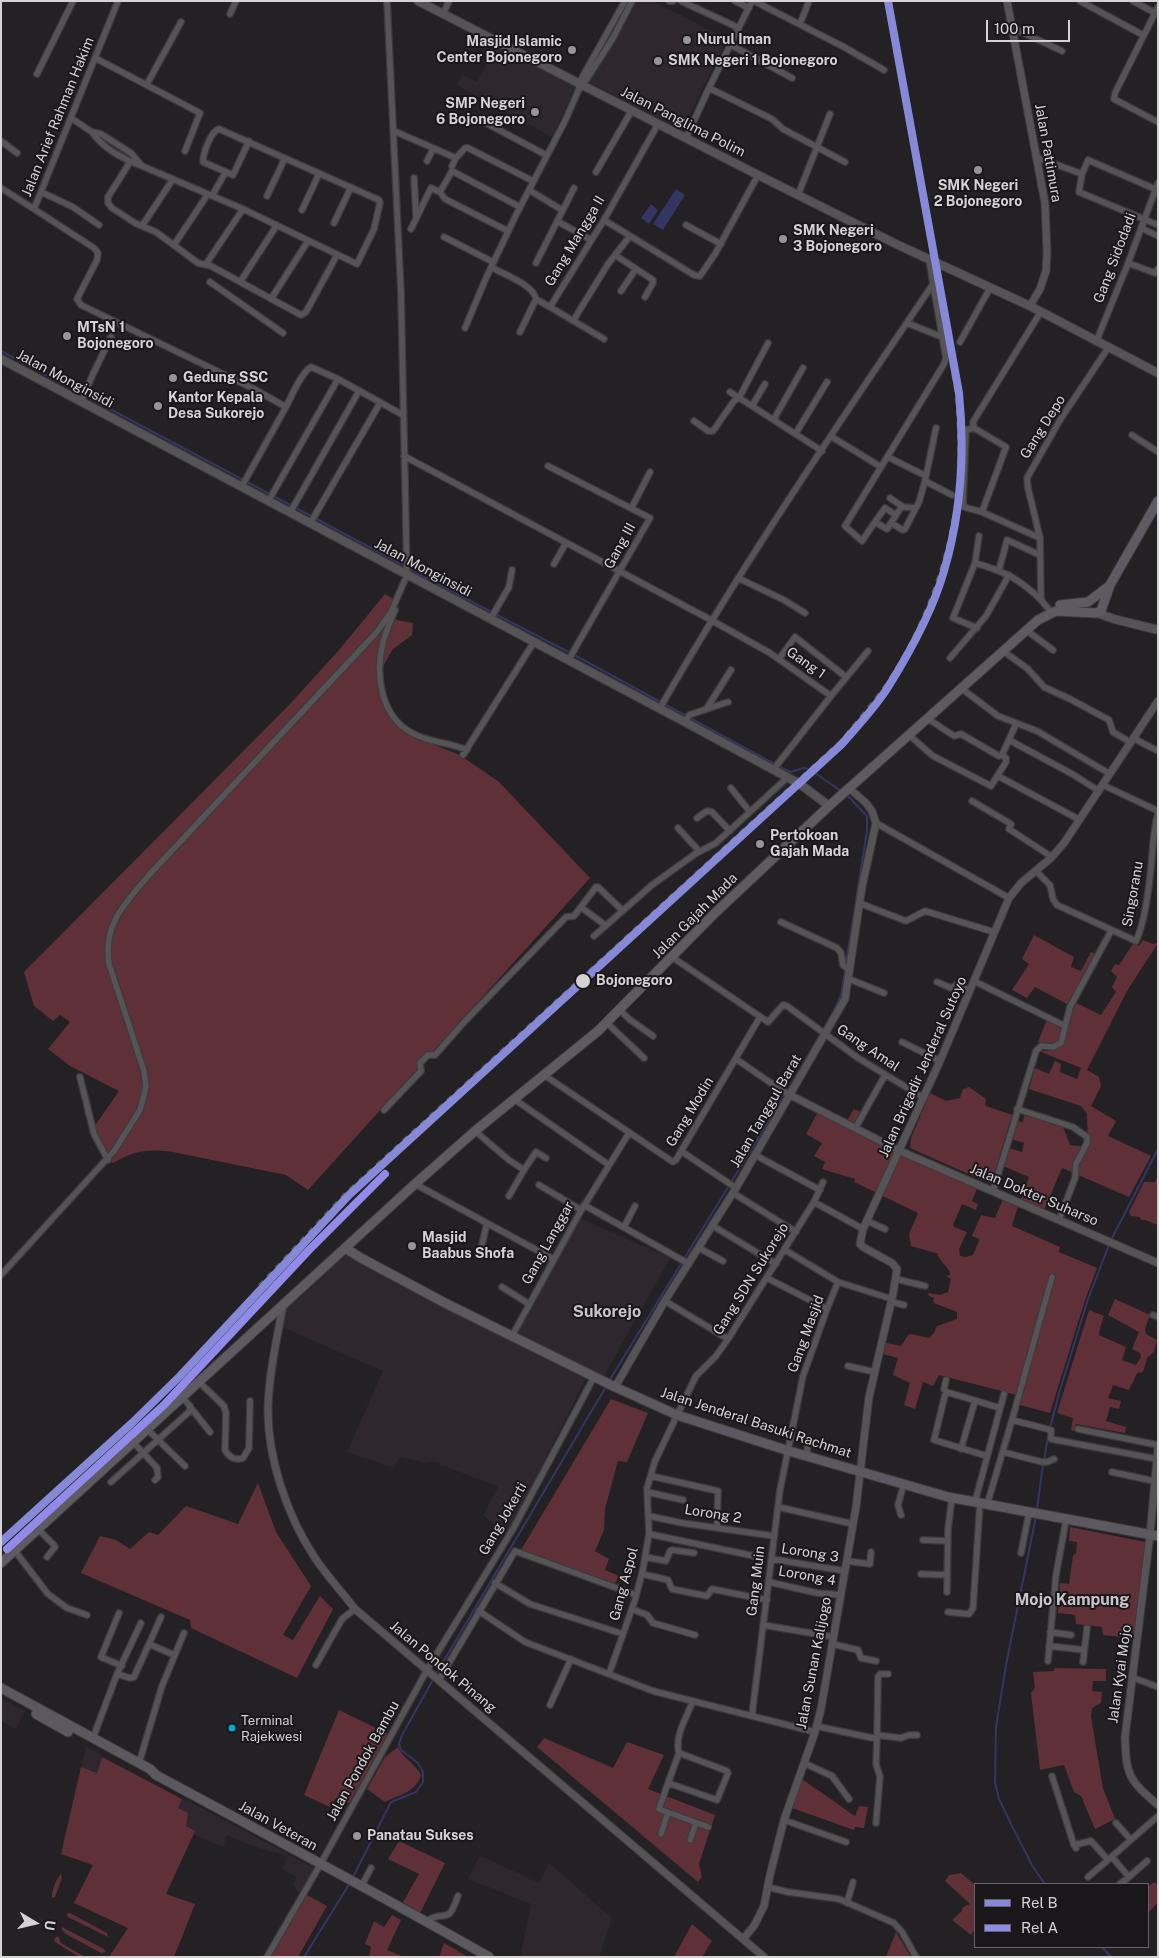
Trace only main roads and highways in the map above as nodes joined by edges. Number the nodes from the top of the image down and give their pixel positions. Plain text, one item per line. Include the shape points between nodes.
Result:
1 (418, 1) edge
2 (1, 359) edge
3 (1158, 373) edge
4 (1158, 501) edge
5 (1110, 585) junction
6 (1093, 599) junction
7 (1049, 611) junction
8 (1098, 611) junction
9 (1158, 630) edge
10 (829, 806) junction
11 (345, 1248) junction
12 (1154, 1536) edge
13 (1, 1563) edge
14 (1, 1688) edge
15 (1, 1695) edge
16 (156, 1775) junction
17 (387, 1902) junction
18 (477, 1957) edge
19 (489, 1957) edge

1 - 3 main road, Jalan Panglima Polim via 758,175 1030,306
2 - 10 main road, Jalan Monginsidi via 271,496 407,573 492,615 534,642 571,656 776,767
4 - 5 highway
5 - 6 highway
5 - 8 highway
6 - 7 highway, Jalan Gajah Mada via 1056,605
6 - 8 highway via 1089,607
6 - 8 highway via 1101,600
7 - 8 highway, Jalan Gajah Mada
7 - 10 highway, Jalan Gajah Mada
8 - 9 main road via 1121,621
10 - 11 highway, Jalan Gajah Mada via 715,913 607,1023 475,1131
11 - 12 main road, Jalan Jenderal Basuki Rachmat via 445,1303 677,1415 952,1498
11 - 13 highway, Jalan Gajah Mada
14 - 16 main road, Jalan Veteran via 138,1762
15 - 16 main road, Jalan Veteran via 147,1774
16 - 17 main road, Jalan Veteran
17 - 18 main road, Jalan Veteran via 399,1913
17 - 19 main road, Jalan Veteran

